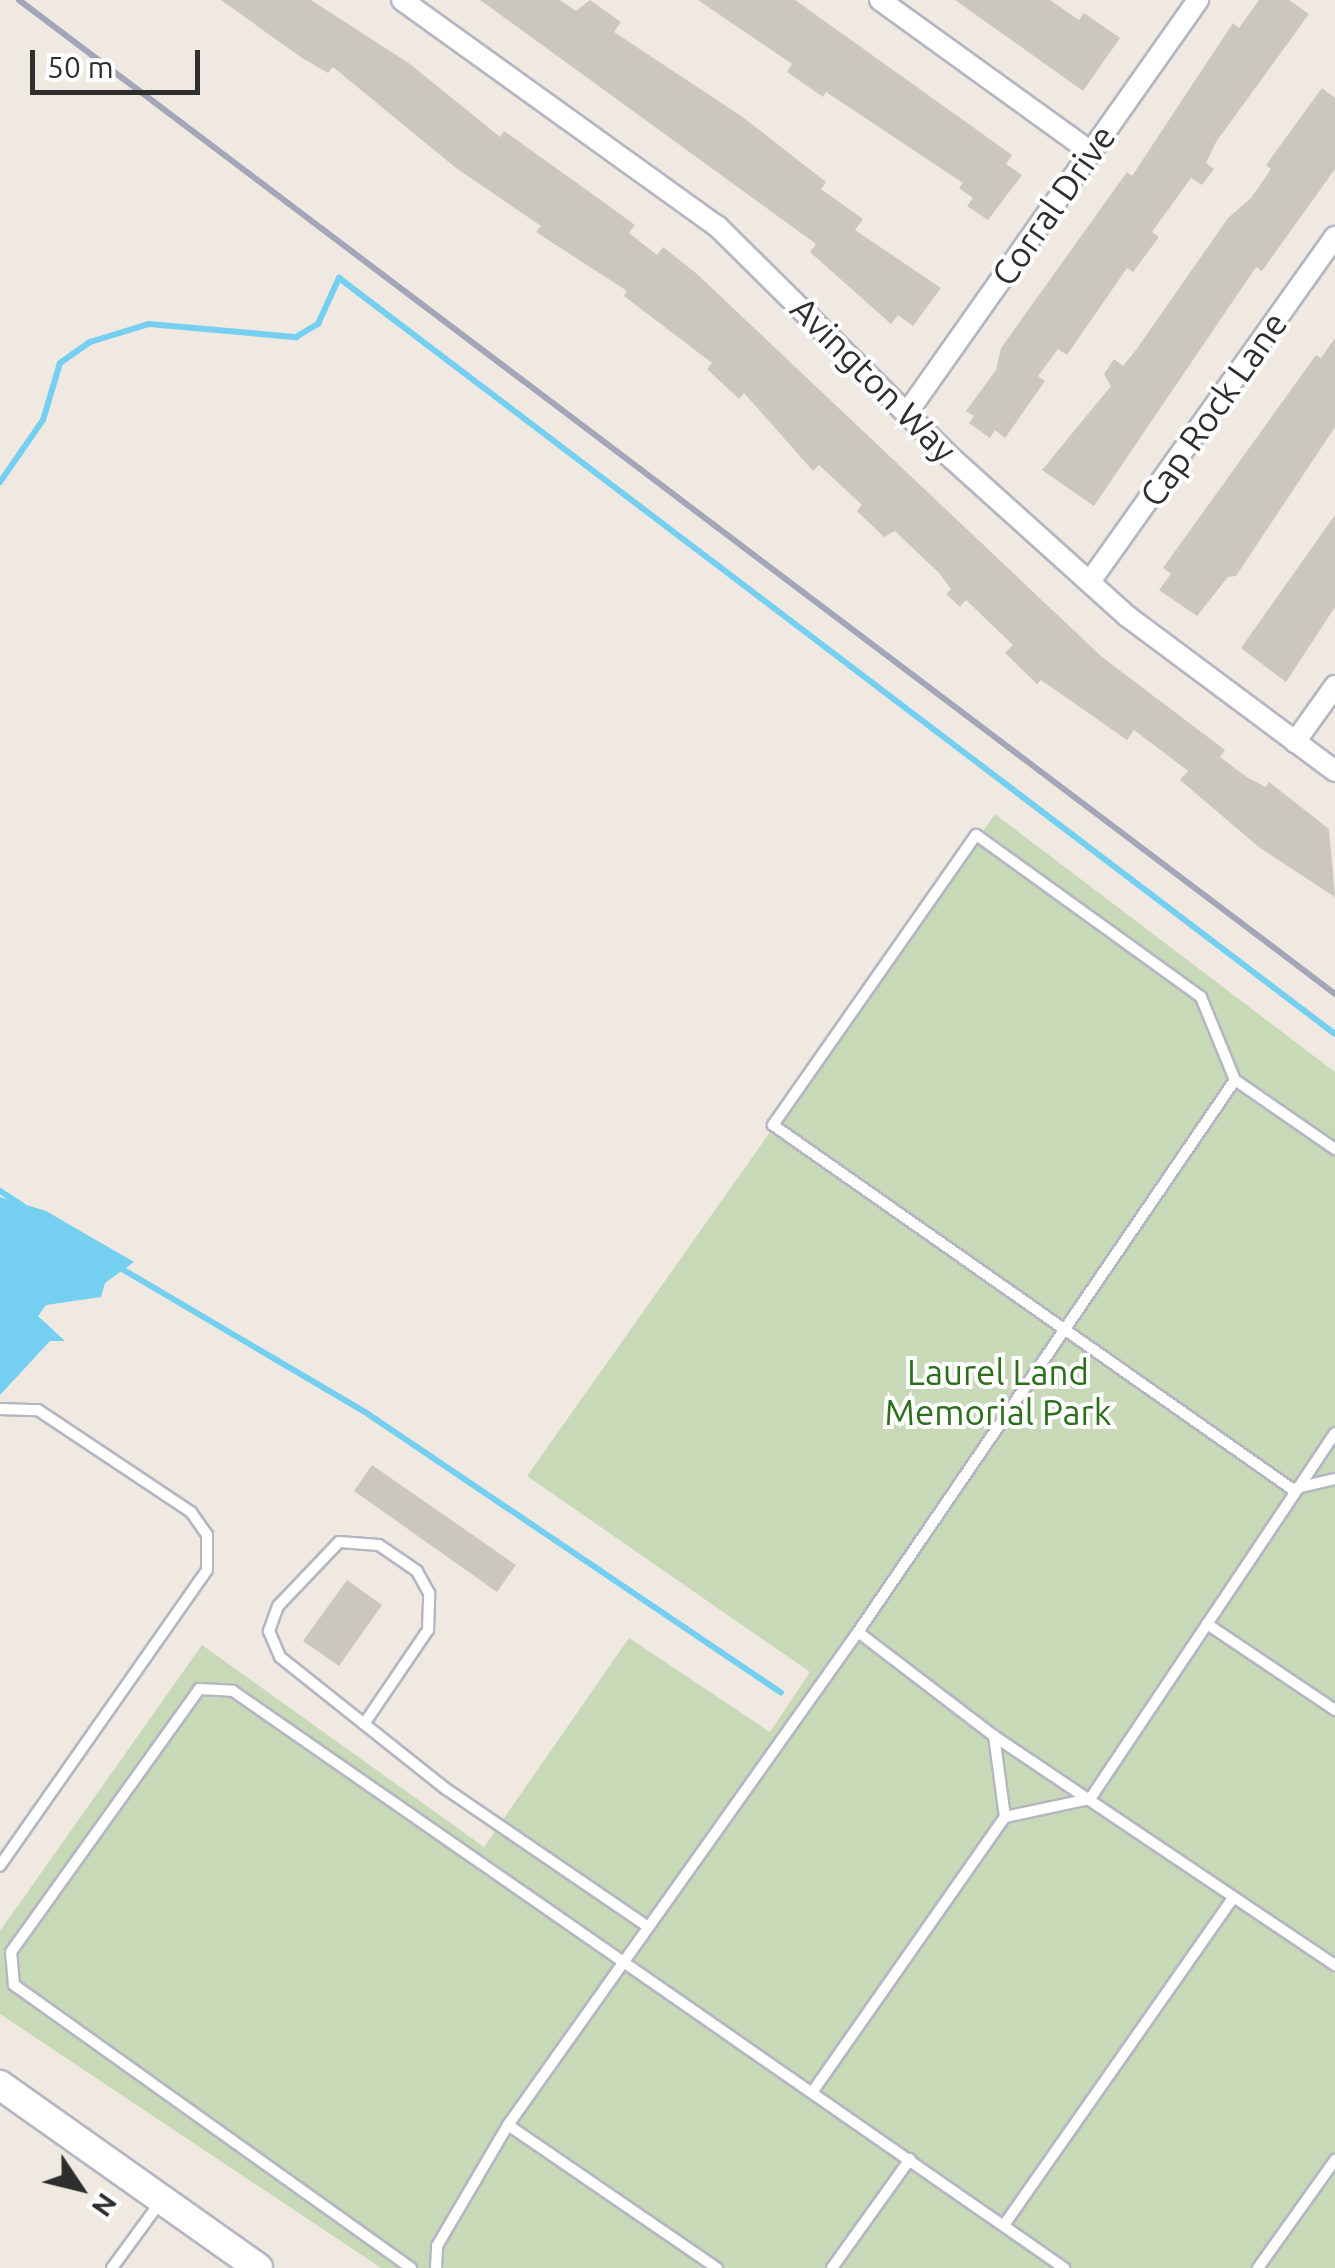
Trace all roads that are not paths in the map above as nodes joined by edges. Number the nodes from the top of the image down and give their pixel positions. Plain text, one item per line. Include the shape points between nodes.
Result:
1 (402, 0) edge
2 (880, 0) edge
3 (1198, 0) edge
4 (1091, 152) junction
5 (1335, 237) edge
6 (910, 410) junction
7 (1091, 580) junction
8 (1335, 686) edge
9 (1295, 742) junction
10 (1335, 771) edge
11 (1236, 1080) junction
12 (1335, 1149) edge
13 (1063, 1333) junction
14 (0, 1410) edge
15 (1335, 1433) edge
16 (1335, 1479) edge
17 (1292, 1489) junction
18 (1207, 1624) junction
19 (858, 1632) junction
20 (1335, 1710) edge
21 (364, 1724) junction
22 (994, 1736) junction
23 (1090, 1799) junction
24 (1004, 1817) junction
25 (0, 1866) edge
26 (1232, 1899) junction
27 (648, 1926) junction
28 (625, 1959) junction
29 (1335, 1965) edge
30 (0, 2085) edge
31 (813, 2091) junction
32 (508, 2126) junction
33 (910, 2159) junction
34 (1335, 2160) edge
35 (162, 2200) junction
36 (1004, 2224) junction
37 (112, 2268) edge
38 (258, 2268) edge
39 (410, 2268) edge
40 (436, 2268) edge
41 (718, 2268) edge
42 (832, 2268) edge
43 (1064, 2268) edge
44 (1258, 2268) edge

1 - 6 street, Avington Way via 718,226
2 - 4 street
3 - 4 street, Corral Drive
4 - 6 street, Corral Drive
5 - 7 street, Cap Rock Lane
6 - 7 street, Avington Way via 946,453
7 - 9 street, Avington Way via 1127,616
8 - 9 street
9 - 10 street, Avington Way
11 - 12 lane
11 - 13 lane
11 - 13 lane via 1202,998 976,835 773,1125
13 - 17 lane
13 - 19 lane
14 - 25 lane via 38,1410 191,1512 207,1536 207,1570
15 - 17 lane
16 - 17 lane
17 - 18 lane
18 - 20 lane
18 - 23 lane
19 - 22 lane
19 - 27 lane
21 - 21 lane via 280,1657 269,1630 278,1606 339,1542 379,1545 417,1571 430,1593 428,1630
21 - 27 lane via 446,1789
22 - 23 lane
22 - 24 lane
23 - 24 lane
23 - 26 lane
24 - 31 lane
26 - 29 lane
26 - 36 lane
27 - 28 lane
28 - 31 lane
28 - 32 lane
28 - 39 lane via 233,1691 198,1688 172,1720 11,1952 14,1985
30 - 35 main road
31 - 33 lane
32 - 40 lane via 437,2246
32 - 41 lane
33 - 36 lane
33 - 42 lane
34 - 44 lane
35 - 37 lane
35 - 38 main road
36 - 43 lane

